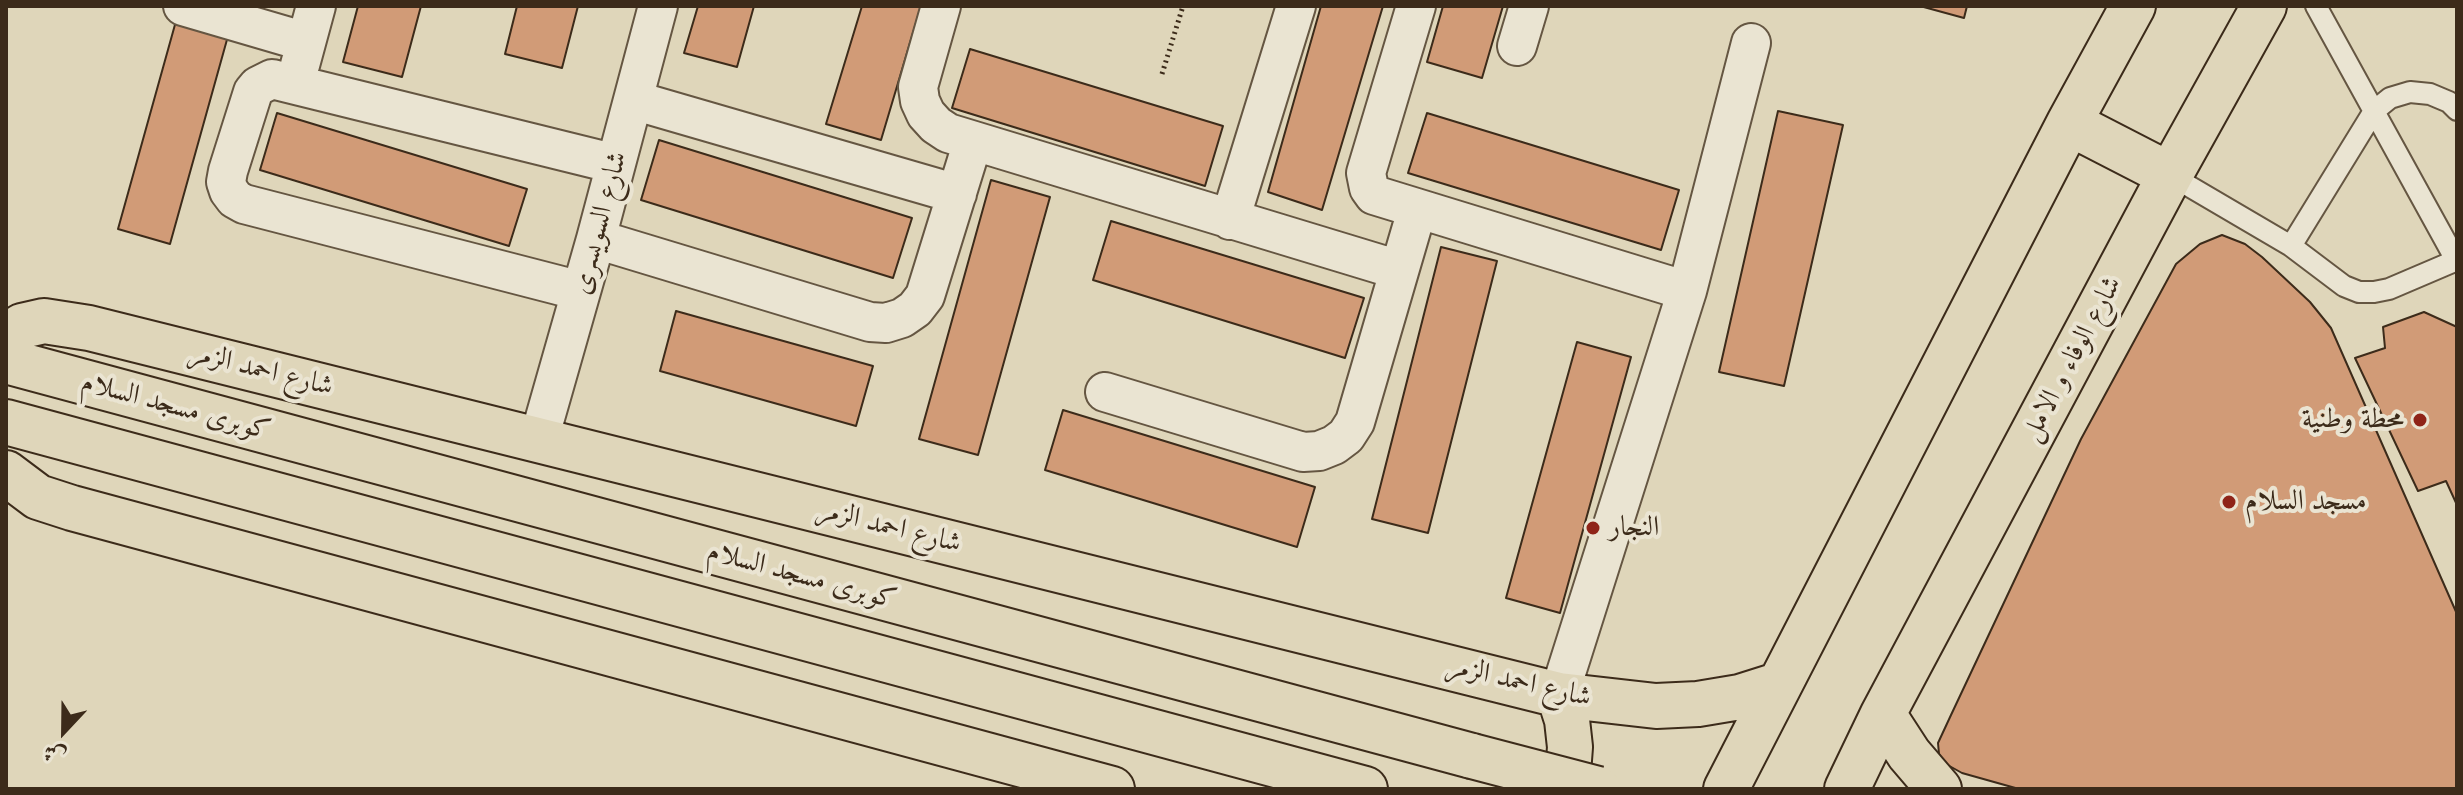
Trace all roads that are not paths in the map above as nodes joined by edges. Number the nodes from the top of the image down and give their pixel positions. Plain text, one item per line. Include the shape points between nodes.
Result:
1 (183, 6) edge
2 (316, 6) edge
3 (658, 6) edge
4 (941, 6) edge
5 (1296, 6) edge
6 (1416, 6) edge
7 (1529, 6) edge
8 (2133, 6) edge
9 (2264, 6) edge
10 (2316, 6) edge
11 (306, 42) junction
12 (1751, 43) dead end
13 (1517, 46) dead end
14 (295, 83) junction
15 (633, 100) junction
16 (2457, 110) edge
17 (2374, 111) junction
18 (2069, 123) junction
19 (973, 141) junction
20 (616, 164) junction
21 (2170, 175) junction
22 (957, 194) junction
23 (1417, 210) junction
24 (1230, 220) junction
25 (596, 239) junction
26 (2291, 246) junction
27 (2457, 261) edge
28 (1399, 270) junction
29 (581, 291) junction
30 (1687, 291) junction
31 (6, 337) edge
32 (6, 361) edge
33 (1105, 392) dead end
34 (6, 422) edge
35 (539, 439) junction
36 (6, 473) edge
37 (1778, 685) junction
38 (1559, 695) junction
39 (1883, 714) junction
40 (1112, 789) edge
41 (1365, 789) edge
42 (1564, 789) edge
43 (1598, 789) edge
44 (1726, 789) edge
45 (1847, 789) edge
46 (1939, 789) edge

1 - 11 street
2 - 11 street
3 - 15 street, شارع السويسرى
4 - 19 street via 918,87 920,101 936,125
5 - 24 street
6 - 23 street via 1366,173 1374,195
7 - 13 street
8 - 18 main road
9 - 21 main road, شارع الوفاء و الامل
10 - 17 lane
11 - 14 street
12 - 30 street
14 - 20 street
14 - 29 street via 272,79 253,92 226,182 235,199
15 - 20 street, شارع السويسرى
15 - 22 street
16 - 17 lane via 2430,94 2410,92 2390,98
17 - 26 lane
17 - 27 lane
18 - 21 main road
18 - 37 main road
19 - 22 street
19 - 24 street
20 - 25 street, شارع السويسرى
21 - 26 lane
21 - 39 main road, شارع الوفاء و الامل
22 - 25 street via 925,296 902,318 886,323
23 - 28 street
23 - 30 street
24 - 28 street
25 - 29 street, شارع السويسرى
26 - 27 lane via 2359,292 2389,289
28 - 33 street via 1355,422 1334,445 1303,452
29 - 35 street, شارع السويسرى
30 - 38 street
31 - 35 main road, شارع احمد الزمر via 22,326 67,323
32 - 43 main road, كوبرى مسجد السلام, bridge
34 - 41 main road, كوبرى مسجد السلام
35 - 38 main road, شارع احمد الزمر
36 - 40 main road via 38,497 72,508
37 - 38 main road, شارع احمد الزمر via 1740,697 1656,706
37 - 44 main road
38 - 42 main road via 1570,747
39 - 45 main road, شارع الوفاء و الامل
39 - 46 main road

